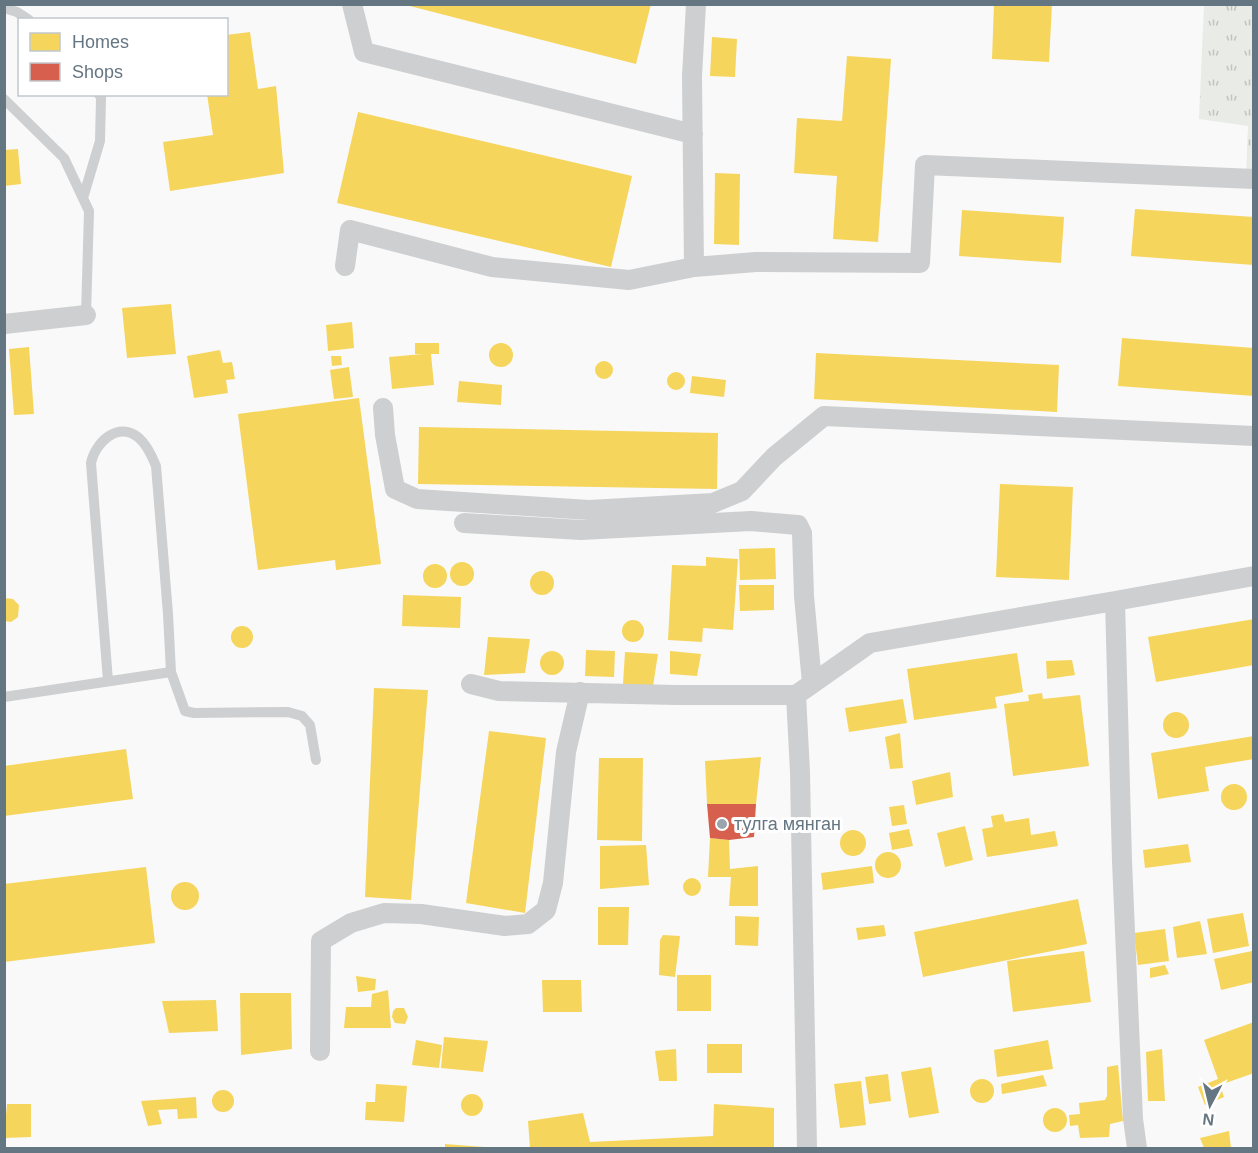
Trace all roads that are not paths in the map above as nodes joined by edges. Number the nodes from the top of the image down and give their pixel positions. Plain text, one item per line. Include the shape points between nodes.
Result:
1 (352, 4) edge
2 (696, 4) edge
3 (4, 8) edge
4 (26, 18) edge
5 (100, 96) edge
6 (4, 99) edge
7 (693, 134) junction
8 (1254, 179) edge
9 (83, 198) junction
10 (345, 266) dead end
11 (694, 267) junction
12 (86, 315) joint
13 (4, 324) edge
14 (383, 408) dead end
15 (1254, 436) edge
16 (464, 524) dead end
17 (1254, 576) edge
18 (1115, 601) junction
19 (171, 672) junction
20 (108, 681) junction
21 (812, 683) junction
22 (471, 684) dead end
23 (580, 692) junction
24 (796, 694) junction
25 (4, 697) edge
26 (316, 760) dead end
27 (320, 1051) dead end
28 (807, 1149) edge
29 (1137, 1149) edge

1 - 7 street via 364,52
2 - 7 street
3 - 4 lane
5 - 9 lane via 100,141
6 - 9 lane via 64,158
7 - 11 street
8 - 11 street via 925,165 920,263 756,262
9 - 12 lane via 88,211
10 - 11 street via 350,230 492,267 629,280
12 - 13 street
14 - 15 street via 395,489 417,499 589,510 713,503 742,491 774,457 824,416
16 - 21 street via 582,530 751,521 798,525 802,533
17 - 18 street
18 - 21 street via 870,642
18 - 29 street
19 - 20 lane
19 - 20 lane via 156,466 141,439 122,432 100,442 92,463
19 - 26 lane via 185,711 288,712 302,716 310,725
20 - 25 lane
21 - 24 street
22 - 23 street via 499,691
23 - 24 street
23 - 27 street via 566,752 553,883 546,910 528,924 505,926 384,913 351,923 321,941
24 - 28 street

